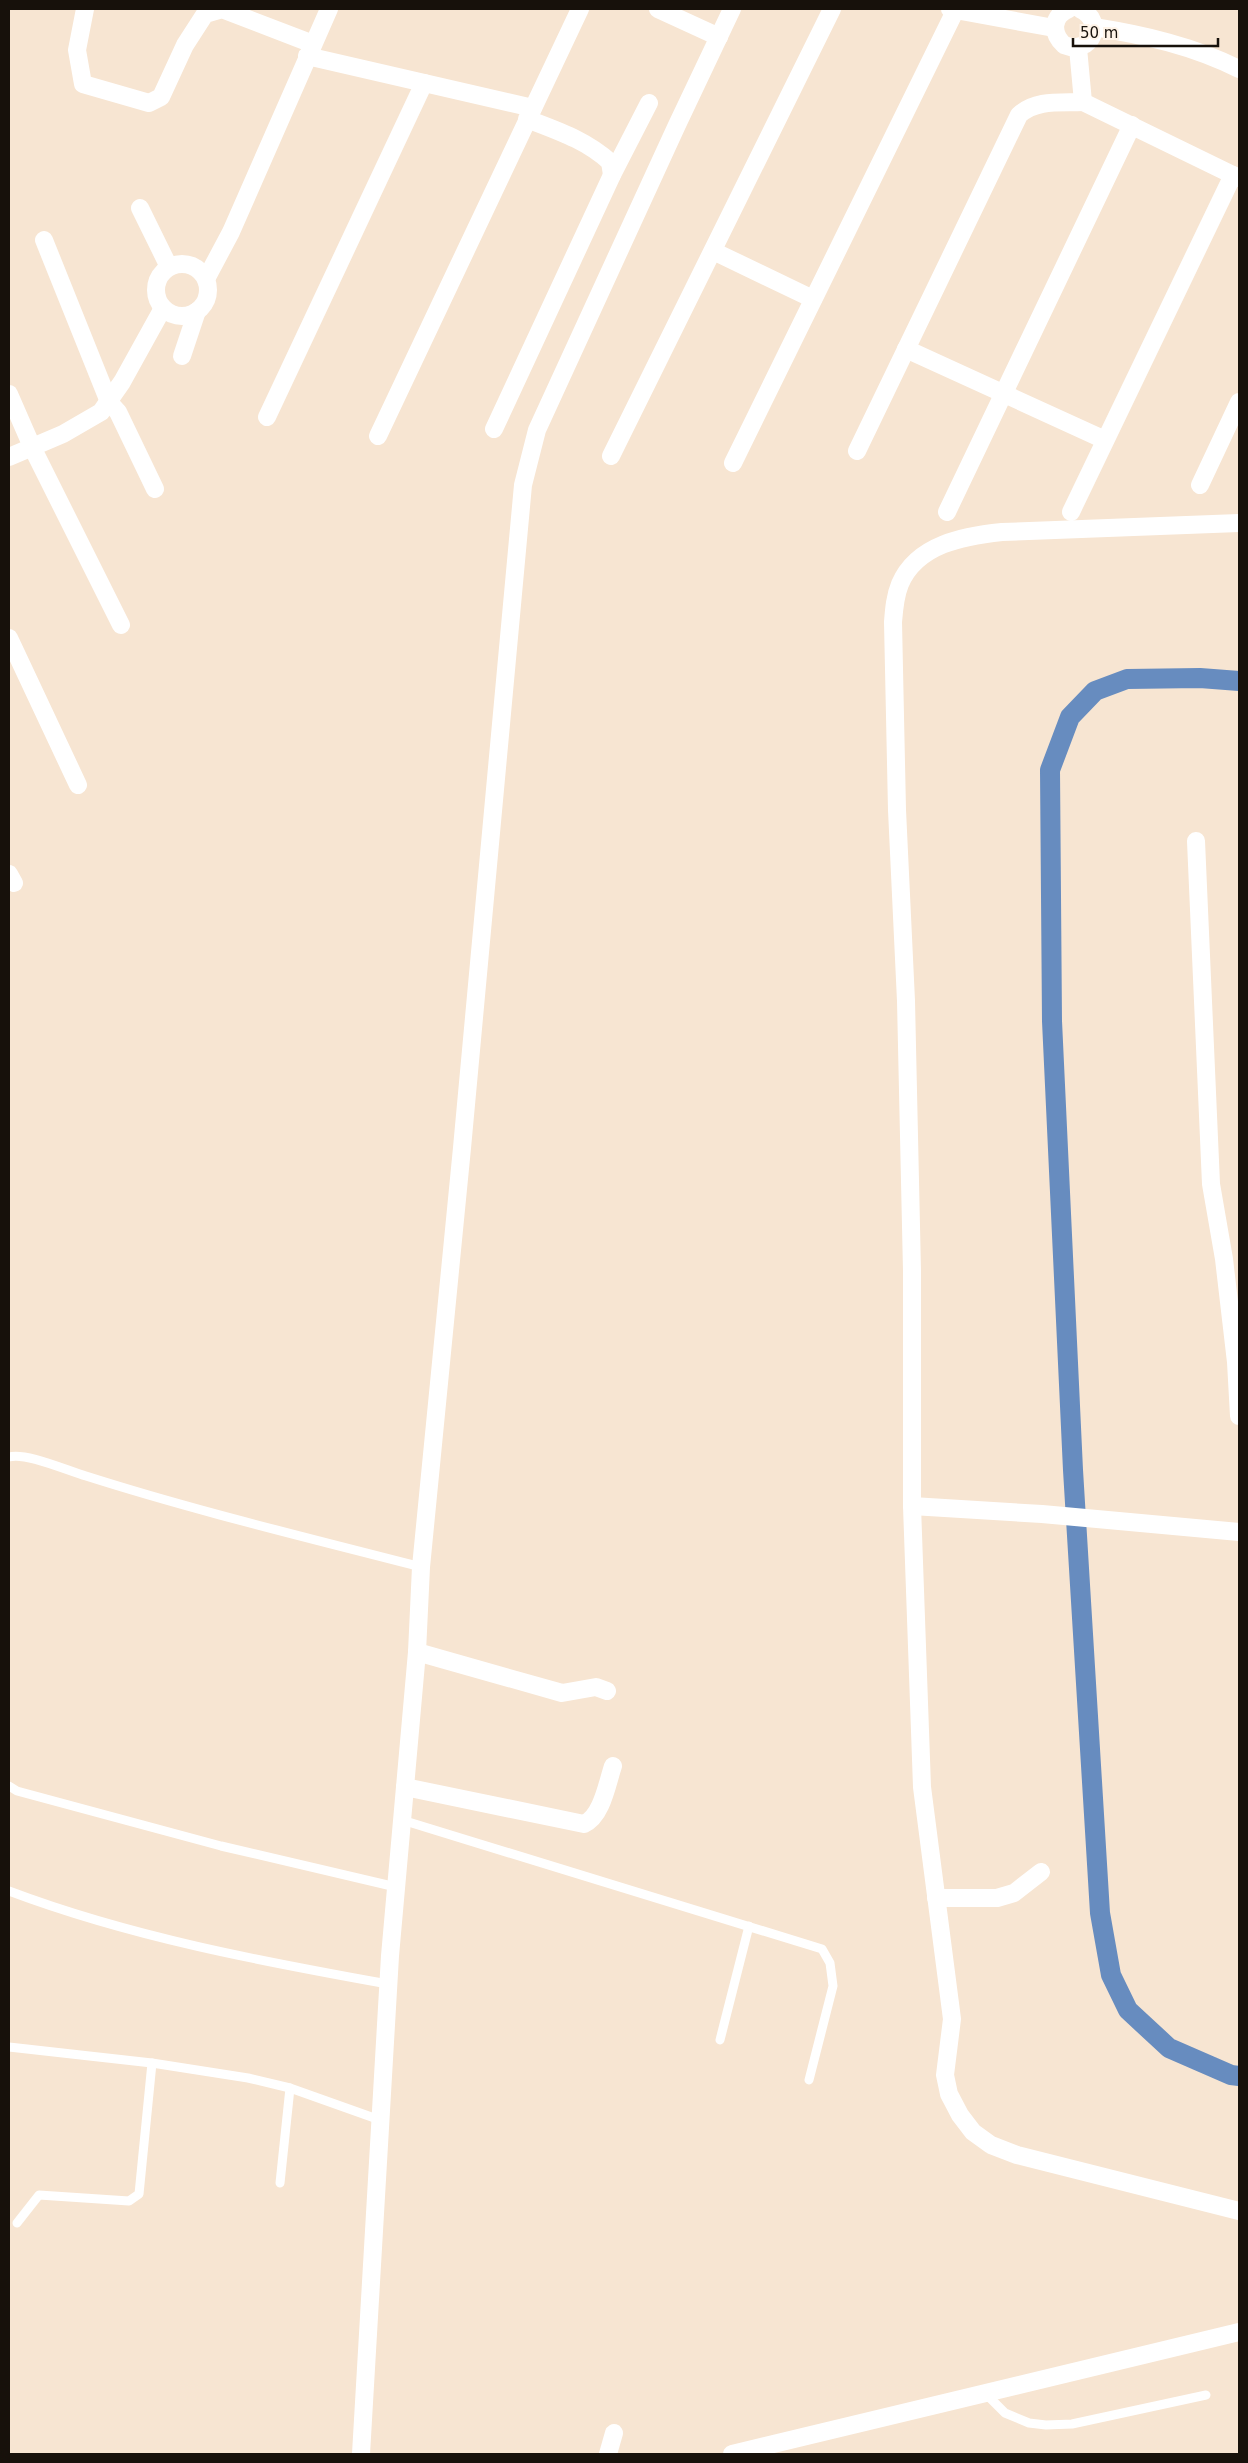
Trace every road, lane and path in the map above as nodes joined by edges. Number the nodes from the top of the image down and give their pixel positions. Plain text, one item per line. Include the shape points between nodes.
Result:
1 (85, 9) edge
2 (222, 9) edge
3 (329, 9) edge
4 (580, 9) edge
5 (658, 9) edge
6 (732, 9) edge
7 (832, 9) edge
8 (954, 9) edge
9 (1069, 9) edge
10 (1080, 9) edge
11 (1094, 27) junction
12 (1054, 28) junction
13 (719, 37) junction
14 (1078, 48) junction
15 (310, 50) junction
16 (1239, 68) edge
17 (424, 83) junction
18 (1083, 102) junction
19 (649, 103) dead end
20 (530, 114) junction
21 (1132, 125) junction
22 (612, 175) junction
23 (1236, 176) edge
24 (140, 208) dead end
25 (44, 240) dead end
26 (713, 251) junction
27 (169, 267) junction
28 (206, 279) junction
29 (813, 300) junction
30 (163, 308) junction
31 (197, 311) junction
32 (906, 349) junction
33 (182, 356) dead end
34 (9, 394) edge
35 (1004, 394) junction
36 (108, 402) junction
37 (1239, 402) edge
38 (267, 417) dead end
39 (494, 429) dead end
40 (378, 436) dead end
41 (1106, 440) junction
42 (32, 449) junction
43 (857, 451) dead end
44 (611, 456) dead end
45 (9, 457) edge
46 (733, 463) dead end
47 (1200, 485) dead end
48 (155, 489) dead end
49 (947, 512) dead end
50 (1071, 512) dead end
51 (1239, 524) edge
52 (121, 625) dead end
53 (9, 638) edge
54 (78, 785) dead end
55 (1196, 841) dead end
56 (1239, 1416) edge
57 (9, 1457) edge
58 (912, 1506) junction
59 (1239, 1532) edge
60 (421, 1567) junction
61 (417, 1652) junction
62 (607, 1691) dead end
63 (613, 1766) dead end
64 (9, 1786) edge
65 (405, 1787) junction
66 (402, 1820) junction
67 (1042, 1872) dead end
68 (396, 1886) junction
69 (9, 1891) edge
70 (936, 1898) junction
71 (749, 1926) junction
72 (388, 1984) junction
73 (720, 2040) dead end
74 (9, 2047) edge
75 (152, 2063) junction
76 (810, 2080) dead end
77 (290, 2088) junction
78 (380, 2120) junction
79 (280, 2183) dead end
80 (1239, 2211) edge
81 (17, 2223) dead end
82 (1239, 2332) edge
83 (984, 2392) junction
84 (1206, 2395) dead end
85 (614, 2433) dead end
86 (361, 2454) edge
87 (608, 2454) edge
88 (732, 2454) edge

1 - 2 street via 77,50 84,84 149,103 161,98 185,45 205,14
2 - 15 street
3 - 15 street
4 - 20 street
5 - 13 street
6 - 13 street
7 - 26 street
8 - 12 street
8 - 29 street
9 - 12 street via 1058,16
10 - 11 street via 1090,16
11 - 14 street via 1092,37
11 - 16 street via 1144,35
12 - 14 street via 1064,45
13 - 60 street via 537,430 522,485 462,1157
14 - 18 street
15 - 17 street
15 - 28 street via 231,232
17 - 20 street
17 - 38 street
18 - 21 street
18 - 32 street via 1036,104 1020,115
19 - 22 street
20 - 22 street via 595,148 610,162
20 - 40 street
21 - 23 street
21 - 35 street
22 - 39 street
23 - 41 street
24 - 27 street
25 - 36 street
26 - 29 street
26 - 44 street
27 - 28 street via 186,264 201,271
27 - 30 street via 157,284 158,300
28 - 31 street via 208,294
29 - 46 street
30 - 31 street via 177,316
30 - 36 street via 141,351
31 - 33 street
32 - 35 street
32 - 43 street
34 - 42 street
35 - 41 street
35 - 49 street
36 - 42 street via 101,412
36 - 48 street via 118,412
37 - 47 street
41 - 50 street
42 - 45 street
42 - 52 street
51 - 58 street via 965,536 925,554 900,583 892,622 912,1271
53 - 54 street
55 - 56 street via 1211,1184 1230,1306
57 - 60 lane via 41,1462 162,1500
58 - 59 street
58 - 70 street via 922,1787
60 - 61 street
61 - 62 street via 562,1693 596,1687
61 - 65 street
63 - 65 street via 600,1806 591,1821 584,1824
64 - 68 lane via 17,1791 222,1846
65 - 66 street
66 - 68 street
66 - 71 lane
67 - 70 street via 1014,1893 997,1898
68 - 72 street
69 - 72 lane via 66,1912 247,1959
70 - 80 street via 952,2020 946,2075 949,2094 973,2132 991,2145 1017,2155
71 - 73 lane
71 - 76 lane via 822,1949 830,1963 833,1986
72 - 78 street
74 - 75 lane
75 - 77 lane
75 - 81 lane via 139,2194 129,2201 39,2195
77 - 78 lane
77 - 79 lane
78 - 86 street
82 - 83 street
83 - 84 lane via 1005,2414 1046,2425 1072,2424
83 - 88 street
85 - 87 street

